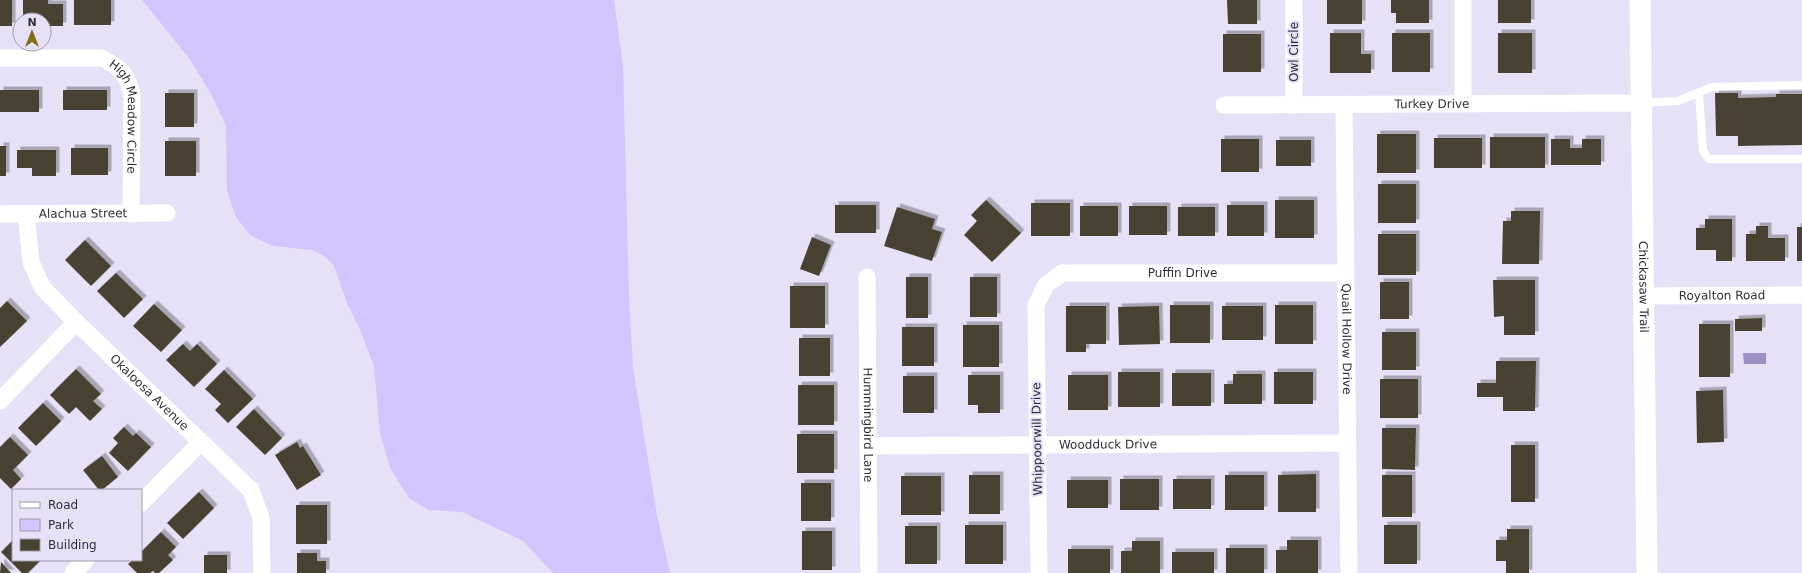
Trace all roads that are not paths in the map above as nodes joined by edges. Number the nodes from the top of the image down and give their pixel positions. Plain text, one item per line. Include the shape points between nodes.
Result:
1 (1294, 0) edge
2 (1463, 0) edge
3 (1640, 0) edge
4 (0, 58) edge
5 (1802, 85) edge
6 (1699, 93) junction
7 (1640, 103) junction
8 (1344, 104) junction
9 (1463, 104) junction
10 (1224, 105) dead end
11 (1294, 105) junction
12 (1802, 159) edge
13 (0, 214) edge
14 (26, 214) junction
15 (131, 214) junction
16 (167, 214) dead end
17 (1346, 273) junction
18 (867, 277) dead end
19 (1802, 295) edge
20 (1642, 296) junction
21 (1036, 306) joint
22 (76, 322) junction
23 (0, 401) edge
24 (200, 443) junction
25 (1347, 443) junction
26 (1037, 445) junction
27 (868, 446) junction
28 (142, 502) edge
29 (85, 561) edge
30 (73, 573) edge
31 (262, 573) edge
32 (869, 573) edge
33 (1039, 573) edge
34 (1349, 573) edge
35 (1646, 573) edge

1 - 11 street, Owl Circle
2 - 9 street
3 - 7 street, Chickasaw Trail
4 - 15 street, High Meadow Circle via 102,58 116,65 129,80 132,94
5 - 6 lane via 1712,87
6 - 7 lane via 1678,101
6 - 12 lane via 1703,151 1709,159
7 - 9 street, Turkey Drive
7 - 20 street, Chickasaw Trail
8 - 9 street, Turkey Drive
8 - 11 street, Turkey Drive
8 - 17 street, Quail Hollow Drive
10 - 11 street, Turkey Drive
13 - 14 street, Alachua Street
14 - 15 street, Alachua Street
14 - 22 street, Okaloosa Avenue via 31,262 42,287
15 - 16 street, Alachua Street
17 - 21 street, Puffin Drive via 1062,273 1046,285
17 - 25 street, Quail Hollow Drive
18 - 27 street, Hummingbird Lane
19 - 20 street, Royalton Road
20 - 35 street, Chickasaw Trail
21 - 26 street, Whippoorwill Drive
22 - 23 street
22 - 24 street, Okaloosa Avenue
24 - 28 street
24 - 31 street, Okaloosa Avenue via 251,490 261,518
25 - 26 street, Woodduck Drive
25 - 34 street, Quail Hollow Drive
26 - 27 street, Woodduck Drive
26 - 33 street, Whippoorwill Drive
27 - 32 street, Hummingbird Lane
29 - 30 street

